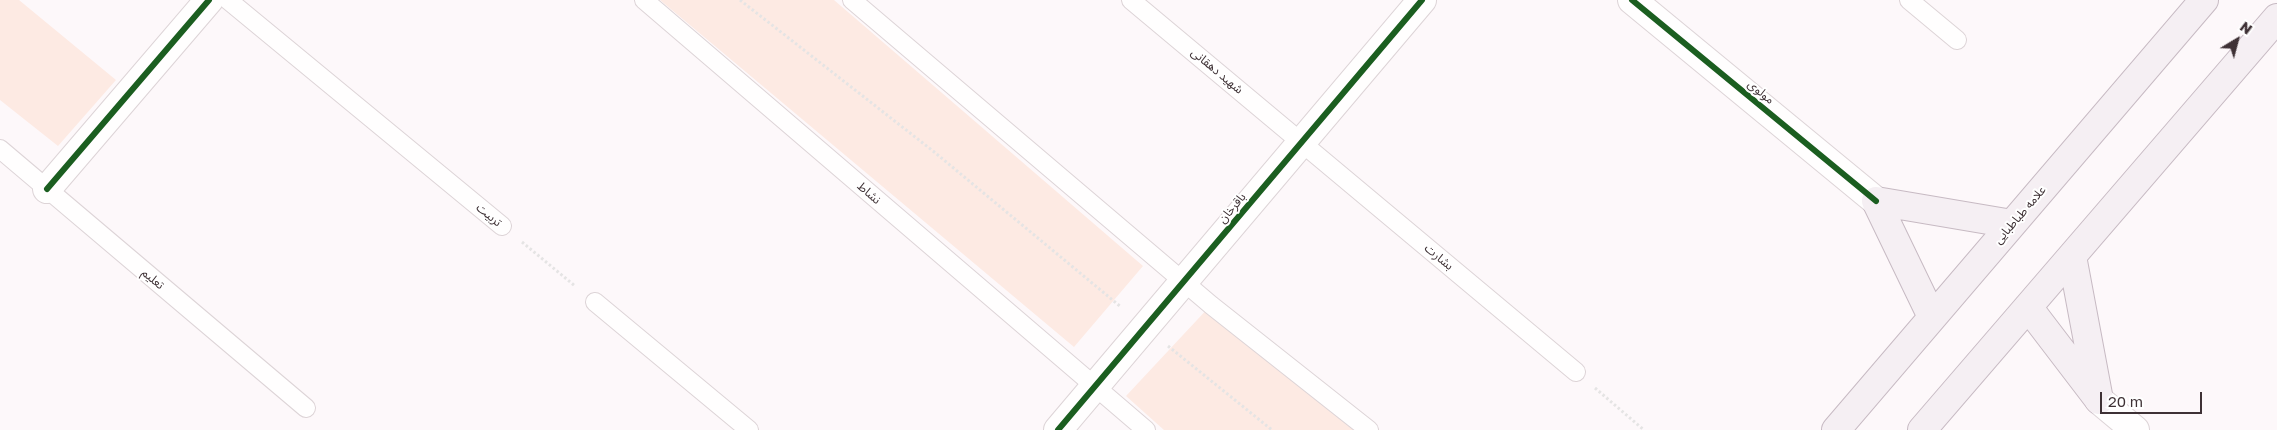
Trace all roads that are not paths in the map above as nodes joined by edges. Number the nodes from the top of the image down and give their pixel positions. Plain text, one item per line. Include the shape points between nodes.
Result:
1 (209, 0) edge
2 (228, 0) edge
3 (644, 0) edge
4 (852, 0) edge
5 (1131, 0) edge
6 (1422, 0) edge
7 (1632, 0) edge
8 (1909, 0) edge
9 (2204, 0) edge
10 (2277, 18) edge
11 (1957, 40) dead end
12 (1302, 142) junction
13 (0, 149) edge
14 (47, 189) junction
15 (1876, 201) junction
16 (2012, 224) junction
17 (502, 226) road end
18 (2072, 256) junction
19 (1184, 282) junction
20 (595, 302) road end
21 (2028, 307) junction
22 (1932, 317) junction
23 (1576, 372) road end
24 (1095, 386) junction
25 (2099, 400) junction
26 (306, 408) dead end
27 (749, 430) edge
28 (1058, 430) edge
29 (1146, 430) edge
30 (1370, 430) edge
31 (1836, 430) edge
32 (1922, 430) edge
33 (2134, 430) edge

1 - 14 street
2 - 17 lane, تربیت
3 - 24 lane, نشاط
4 - 19 lane
5 - 12 lane, شهید دهقانی
6 - 12 street, باقرخان
7 - 15 street, مولوی
8 - 11 lane
9 - 16 main road, علامه طباطبایی
10 - 18 main road
12 - 19 street, باقرخان
12 - 23 lane, بشارت
13 - 14 lane, تعلیم
14 - 26 lane, تعلیم
15 - 16 main road
15 - 22 main road
16 - 22 main road, علامه طباطبایی
18 - 21 main road
18 - 25 main road
19 - 24 street, باقرخان
19 - 30 lane
20 - 27 lane
21 - 25 main road
21 - 32 main road
22 - 31 main road, علامه طباطبایی
24 - 28 street, باقرخان
24 - 29 lane, نشاط
25 - 33 street

